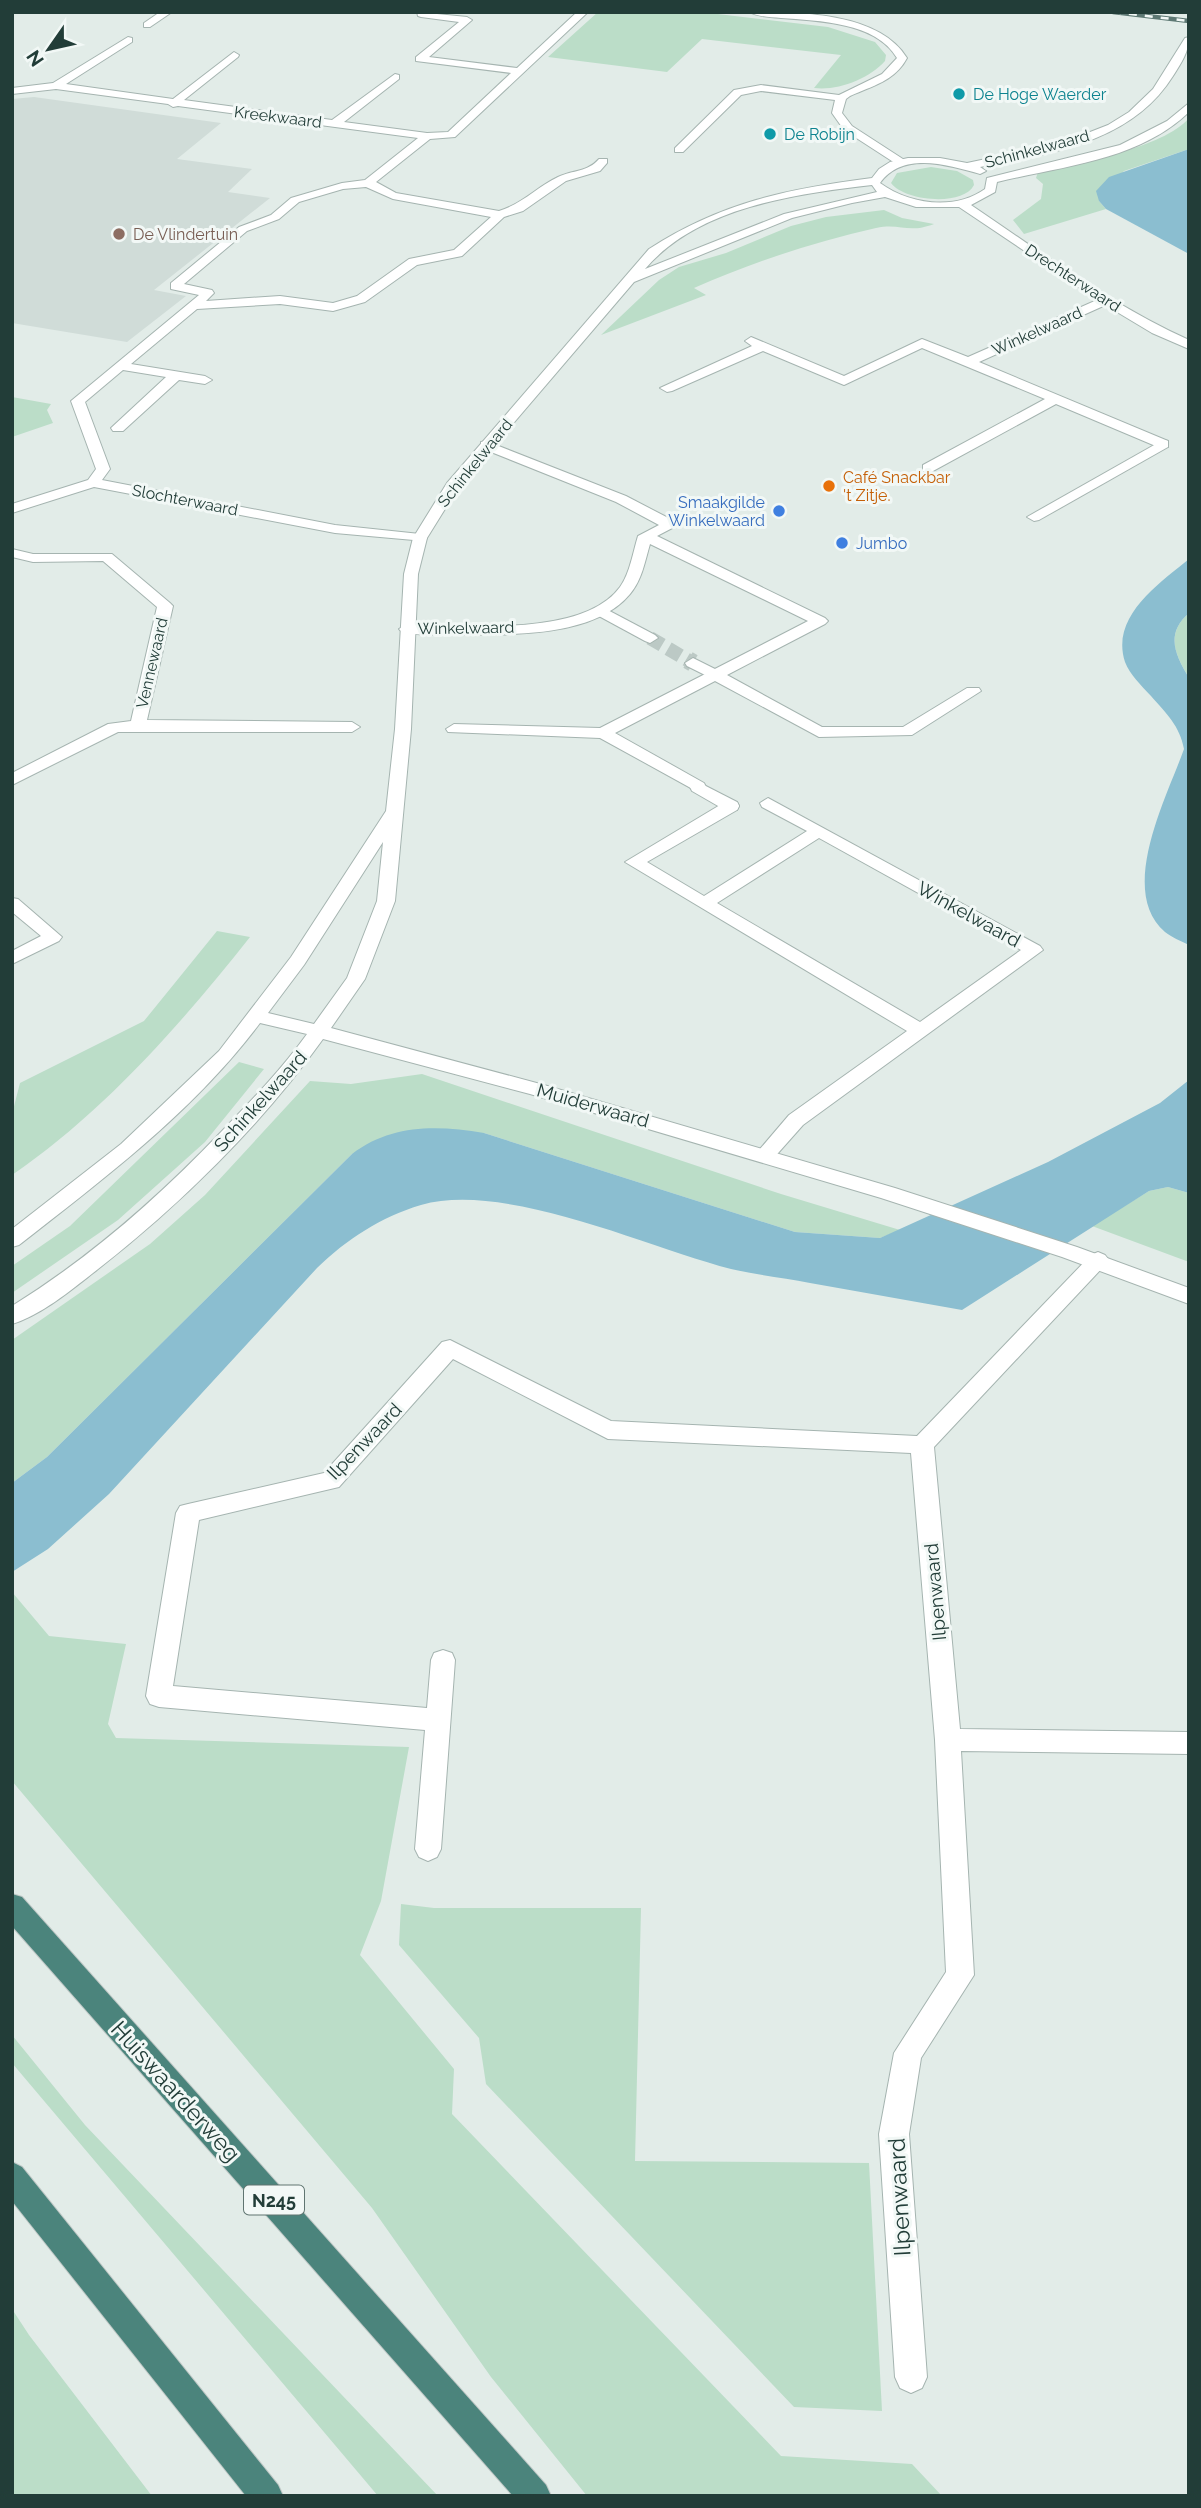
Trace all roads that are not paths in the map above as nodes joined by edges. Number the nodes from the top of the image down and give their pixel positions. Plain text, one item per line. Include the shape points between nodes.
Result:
1 (167, 12) edge
2 (408, 12) edge
3 (583, 12) edge
4 (754, 12) edge
5 (422, 13) edge
6 (147, 25) dead end
7 (128, 40) dead end
8 (1189, 40) edge
9 (234, 55) dead end
10 (519, 71) junction
11 (396, 77) dead end
12 (56, 86) junction
13 (12, 91) edge
14 (841, 98) junction
15 (173, 104) junction
16 (1189, 106) edge
17 (334, 124) junction
18 (427, 136) junction
19 (679, 150) dead end
20 (606, 160) dead end
21 (902, 163) junction
22 (968, 166) junction
23 (991, 180) junction
24 (876, 181) junction
25 (368, 183) junction
26 (885, 194) junction
27 (962, 204) junction
28 (499, 215) junction
29 (632, 278) junction
30 (1106, 300) junction
31 (195, 305) junction
32 (1189, 345) edge
33 (968, 362) junction
34 (121, 366) junction
35 (176, 375) junction
36 (205, 380) dead end
37 (667, 388) dead end
38 (1055, 400) junction
39 (118, 428) dead end
40 (486, 445) junction
41 (928, 468) dead end
42 (93, 483) junction
43 (12, 509) edge
44 (1034, 517) dead end
45 (645, 536) junction
46 (420, 538) junction
47 (12, 552) edge
48 (602, 612) junction
49 (407, 629) junction
50 (650, 638) tunnel mouth
51 (693, 663) tunnel mouth
52 (713, 674) junction
53 (973, 691) dead end
54 (138, 724) junction
55 (352, 727) dead end
56 (454, 729) dead end
57 (603, 733) junction
58 (12, 780) edge
59 (768, 803) dead end
60 (395, 811) junction
61 (819, 831) junction
62 (12, 903) edge
63 (705, 903) junction
64 (12, 958) edge
65 (255, 1016) junction
66 (321, 1031) junction
67 (922, 1031) junction
68 (765, 1156) junction
69 (12, 1240) edge
70 (1098, 1260) junction
71 (1189, 1296) edge
72 (12, 1316) edge
73 (922, 1445) junction
74 (443, 1660) dead end
75 (437, 1720) junction
76 (948, 1740) junction
77 (1189, 1743) edge
78 (428, 1849) dead end
79 (12, 1906) edge
80 (12, 2177) edge
81 (911, 2377) dead end
82 (267, 2496) edge
83 (535, 2496) edge

1 - 6 street
2 - 5 street
3 - 10 street, Kreekwaard
4 - 14 street via 846,24 877,33 895,45 902,58 897,68
5 - 10 street via 467,20 420,58
7 - 12 street
8 - 22 street, Schinkelwaard via 1155,94 1118,123 1055,147
9 - 15 street
10 - 18 street, Kreekwaard via 451,135
11 - 17 street
12 - 13 street, Kreekwaard
12 - 15 street, Kreekwaard
14 - 19 street via 761,88 738,92
14 - 21 street via 837,113 843,123
15 - 17 street, Kreekwaard
16 - 23 street, Schinkelwaard via 1166,127 1134,143
17 - 18 street, Kreekwaard
18 - 25 street
20 - 28 street via 596,169 562,180 519,209
21 - 22 street via 936,161
21 - 24 street via 879,173
22 - 23 street
23 - 27 street via 987,194
24 - 26 street
24 - 29 street, Schinkelwaard via 790,195 708,220 653,252
25 - 28 street via 393,196
25 - 31 street via 295,200 275,217 243,229 175,286 208,293
26 - 27 street via 925,204
26 - 29 street, Schinkelwaard via 854,197 744,230
27 - 30 street, Drechterwaard
28 - 31 street via 458,253 414,262 361,299 333,307 280,300
29 - 40 street, Schinkelwaard
30 - 32 street, Drechterwaard
30 - 33 street, Winkelwaard
31 - 34 street
33 - 37 street, Winkelwaard via 922,343 844,381 757,344
33 - 38 street, Winkelwaard
34 - 35 street
34 - 42 street via 78,401 103,469
35 - 36 street
35 - 39 street
38 - 41 street
38 - 44 street, Winkelwaard via 1163,444
40 - 45 street via 621,499 671,525
40 - 46 street, Schinkelwaard
42 - 43 street
42 - 46 street, Slochterwaard via 335,529
45 - 48 street, Winkelwaard via 624,592
45 - 52 street via 820,621
46 - 49 street, Schinkelwaard via 411,574
47 - 54 street, Vennewaard via 33,558 107,557 165,606
48 - 49 street, Winkelwaard via 567,624 522,628
48 - 50 street
49 - 60 street, Schinkelwaard
51 - 52 street
52 - 53 street via 819,732 906,732
52 - 57 street
54 - 55 street, Vennewaard
54 - 58 street, Vennewaard via 114,727
56 - 57 street
57 - 63 street via 732,806 634,862
59 - 61 street, Winkelwaard
60 - 65 street, Schinkelwaard via 298,961
60 - 66 street, Schinkelwaard via 386,901 356,979
61 - 63 street
61 - 67 street, Winkelwaard via 1034,950
62 - 64 street via 54,937
63 - 67 street
65 - 66 street, Muiderwaard
65 - 69 street, Schinkelwaard via 226,1055 128,1149
66 - 68 street, Muiderwaard via 450,1063
66 - 72 street, Schinkelwaard via 289,1073 174,1194 74,1276
67 - 68 street, Winkelwaard via 796,1120
68 - 70 street, Muiderwaard
70 - 71 street
70 - 73 street
73 - 75 street, Ilpenwaard via 608,1430 450,1348 331,1480 188,1513 159,1696
73 - 76 street, Ilpenwaard
74 - 75 street
75 - 78 street
76 - 77 street
76 - 81 street, Ilpenwaard via 960,1975 908,2053 894,2134
79 - 83 highway, Huiswaarderweg / N245
80 - 82 highway

